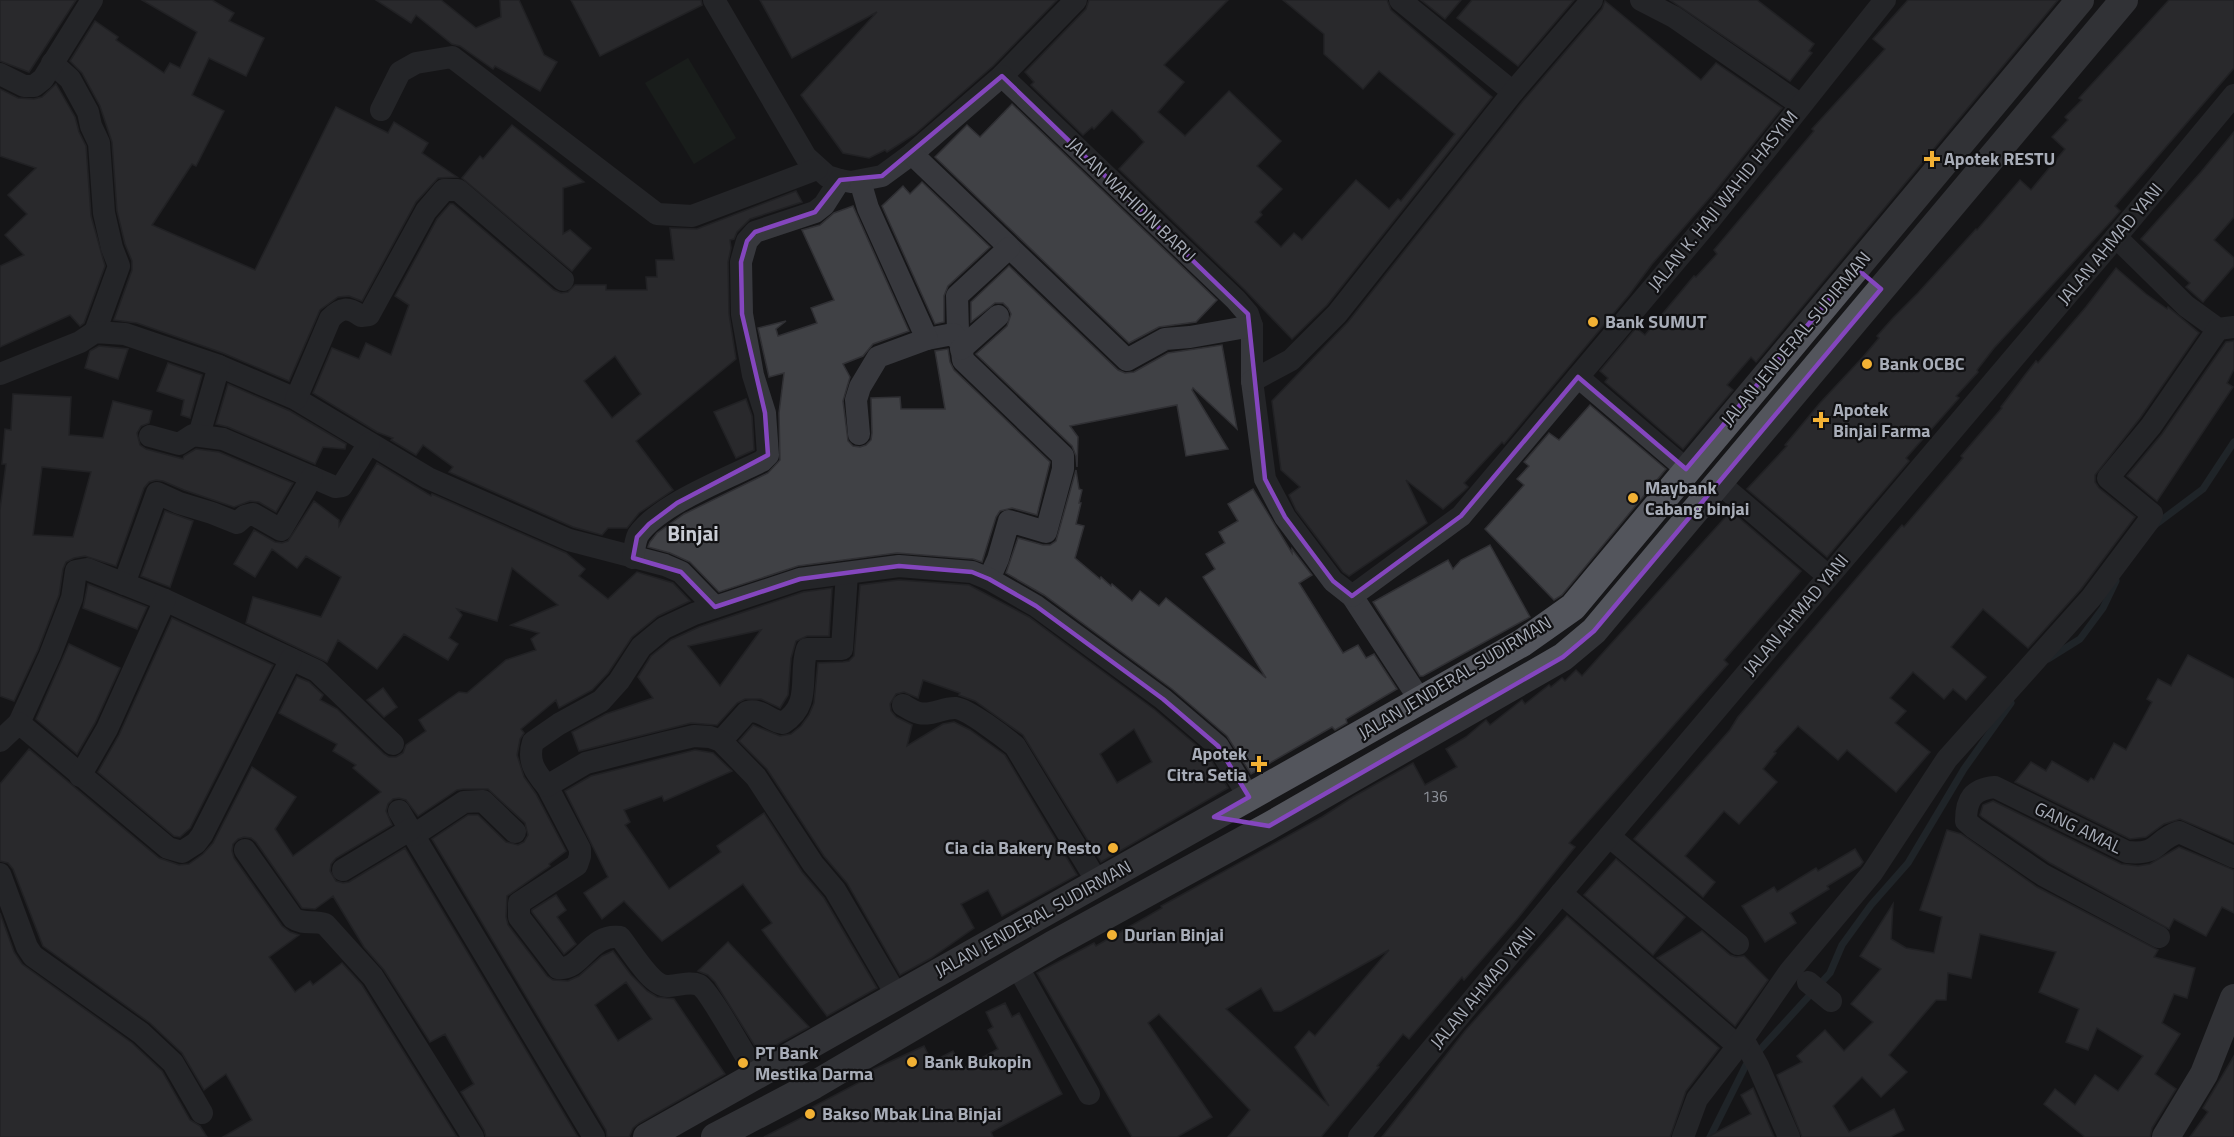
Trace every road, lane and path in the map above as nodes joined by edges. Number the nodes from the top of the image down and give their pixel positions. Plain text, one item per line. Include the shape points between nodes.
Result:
1 (92, 0) edge
2 (714, 0) edge
3 (1076, 0) edge
4 (1400, 0) edge
5 (1592, 0) edge
6 (1641, 0) edge
7 (1885, 0) edge
8 (2080, 0) edge
9 (2124, 0) edge
10 (52, 63) junction
11 (0, 74) edge
12 (1002, 76) junction
13 (1514, 92) junction
14 (2234, 94) edge
15 (1801, 105) junction
16 (381, 110) dead end
17 (912, 154) junction
18 (817, 169) junction
19 (850, 180) junction
20 (2116, 237) junction
21 (1009, 248) junction
22 (1856, 268) junction
23 (563, 280) dead end
24 (1881, 289) junction
25 (998, 316) dead end
26 (1252, 326) junction
27 (2226, 328) edge
28 (95, 332) junction
29 (927, 339) junction
30 (957, 342) junction
31 (219, 366) junction
32 (0, 374) edge
33 (1578, 377) junction
34 (1252, 381) junction
35 (296, 399) junction
36 (859, 434) dead end
37 (199, 435) junction
38 (150, 436) dead end
39 (369, 443) junction
40 (1686, 469) junction
41 (312, 477) junction
42 (1718, 482) junction
43 (633, 558) junction
44 (847, 573) junction
45 (1828, 576) junction
46 (989, 579) junction
47 (124, 584) junction
48 (1352, 596) junction
49 (165, 600) junction
50 (715, 607) junction
51 (291, 659) junction
52 (1420, 700) junction
53 (903, 705) dead end
54 (5, 735) edge
55 (721, 741) junction
56 (393, 744) dead end
57 (80, 776) junction
58 (547, 786) junction
59 (1249, 797) junction
60 (1214, 817) junction
61 (408, 825) junction
62 (1269, 826) junction
63 (515, 832) dead end
64 (1610, 837) junction
65 (245, 850) dead end
66 (2234, 857) edge
67 (344, 870) dead end
68 (0, 874) edge
69 (1098, 883) junction
70 (1561, 893) junction
71 (1037, 917) junction
72 (2159, 937) dead end
73 (1738, 944) dead end
74 (1052, 945) junction
75 (1017, 966) junction
76 (1808, 982) dead end
77 (897, 996) junction
78 (2234, 998) edge
79 (1831, 1001) dead end
80 (1742, 1046) junction
81 (795, 1053) junction
82 (757, 1075) junction
83 (814, 1085) junction
84 (1089, 1094) dead end
85 (202, 1113) dead end
86 (473, 1137) edge
87 (594, 1137) edge
88 (647, 1137) edge
89 (715, 1137) edge
90 (1359, 1137) edge
91 (1683, 1137) edge
92 (1789, 1137) edge
93 (2166, 1137) edge

1 - 10 street
2 - 18 street via 806,157
3 - 12 street
4 - 13 street
5 - 13 street
6 - 15 street via 1674,17
7 - 15 street, JALAN K. HAJI WAHID HASYIM
8 - 22 main road, JALAN JENDERAL SUDIRMAN
9 - 24 main road, JALAN JENDERAL SUDIRMAN
10 - 11 street via 34,86 24,86
10 - 28 street via 78,92 99,143 104,213 119,266
12 - 17 street
12 - 26 street, JALAN WAHIDIN BARU via 1236,300
13 - 34 street via 1337,314 1291,360
14 - 20 street, JALAN AHMAD YANI
15 - 33 street, JALAN K. HAJI WAHID HASYIM
16 - 18 street via 400,72 416,63 452,57 657,214 692,216
17 - 19 street via 882,176
17 - 21 street
18 - 19 street via 827,176
19 - 29 street via 868,208
19 - 43 street via 815,212 755,231 747,241 741,262 742,314 753,375 765,413 768,455 677,503 649,524 637,537
20 - 27 street via 2186,306
20 - 45 street, JALAN AHMAD YANI
21 - 26 street via 1126,360 1165,339
21 - 30 street via 957,296
22 - 24 main road
22 - 40 main road, JALAN JENDERAL SUDIRMAN
23 - 35 street via 458,190 444,190 426,211 369,315 361,316 344,308 330,320
24 - 42 main road, JALAN JENDERAL SUDIRMAN
25 - 30 street
26 - 34 street
27 - 80 street via 2108,478 2152,514 2148,522 2091,598 1947,759 1872,873 1791,971
28 - 31 street via 125,333
28 - 32 street via 80,342
29 - 30 street
29 - 36 street via 878,357 856,400
30 - 46 street via 963,360 1063,456 1046,532 1009,521
31 - 35 street
31 - 37 street
33 - 40 street
33 - 48 street, JALAN K. HAJI WAHID HASYIM via 1461,516
34 - 48 street via 1265,480 1285,517 1333,581
35 - 39 street
37 - 38 street via 179,444
37 - 41 street via 223,439
39 - 41 street via 342,486
39 - 43 street via 428,478 569,540
40 - 52 main road, JALAN JENDERAL SUDIRMAN via 1572,607 1522,643
41 - 47 street via 281,530 253,514 237,523 157,493
42 - 45 street
42 - 62 main road, JALAN JENDERAL SUDIRMAN via 1594,631 1563,657
43 - 50 street via 681,572
44 - 46 street via 898,566 972,572
44 - 50 street via 800,579
44 - 55 street via 842,649 807,649 804,693 789,719 776,722 757,711 747,712
45 - 64 street, JALAN AHMAD YANI
46 - 59 street via 1036,606 1163,699 1218,746
47 - 49 street
47 - 54 street via 87,569 76,571 72,598 51,655
48 - 52 street
49 - 51 street
49 - 57 street via 107,729
50 - 58 street via 664,628 640,647 601,701 533,742 530,760
51 - 56 street via 317,671
51 - 57 street via 202,835 189,849 182,852 168,848
52 - 59 main road, JALAN JENDERAL SUDIRMAN
53 - 69 street via 928,714 961,709 1015,746
54 - 57 street
55 - 58 street via 694,736 586,763
55 - 77 street via 756,777 813,864 835,890
58 - 82 street via 580,856 577,865 519,903 519,917 558,968 569,967 603,937 620,937 655,983 700,986
59 - 60 main road, JALAN JENDERAL SUDIRMAN
60 - 62 main road
60 - 69 main road, JALAN JENDERAL SUDIRMAN
61 - 63 street via 472,800 483,801
61 - 67 street
61 - 87 street
62 - 74 main road, JALAN JENDERAL SUDIRMAN
64 - 70 street, JALAN AHMAD YANI
64 - 73 street
65 - 86 street via 293,918 324,924 373,976
66 - 72 street, GANG AMAL via 2179,832 2153,850 2127,852 1995,787 1973,794 1966,807 1966,821 1974,828 2043,875
68 - 85 street via 33,956 141,1033 173,1063
69 - 71 main road, JALAN JENDERAL SUDIRMAN
70 - 80 street
70 - 90 street, JALAN AHMAD YANI
71 - 74 main road
71 - 77 main road, JALAN JENDERAL SUDIRMAN
74 - 75 main road, JALAN JENDERAL SUDIRMAN
75 - 83 main road, JALAN JENDERAL SUDIRMAN
75 - 84 street
76 - 79 street
77 - 81 main road, JALAN JENDERAL SUDIRMAN
78 - 93 main road via 2204,1074
80 - 91 street via 1725,1060 1697,1099
80 - 92 street via 1758,1066
81 - 82 main road, JALAN JENDERAL SUDIRMAN
81 - 83 main road
82 - 88 main road, JALAN JENDERAL SUDIRMAN
83 - 89 main road, JALAN JENDERAL SUDIRMAN

